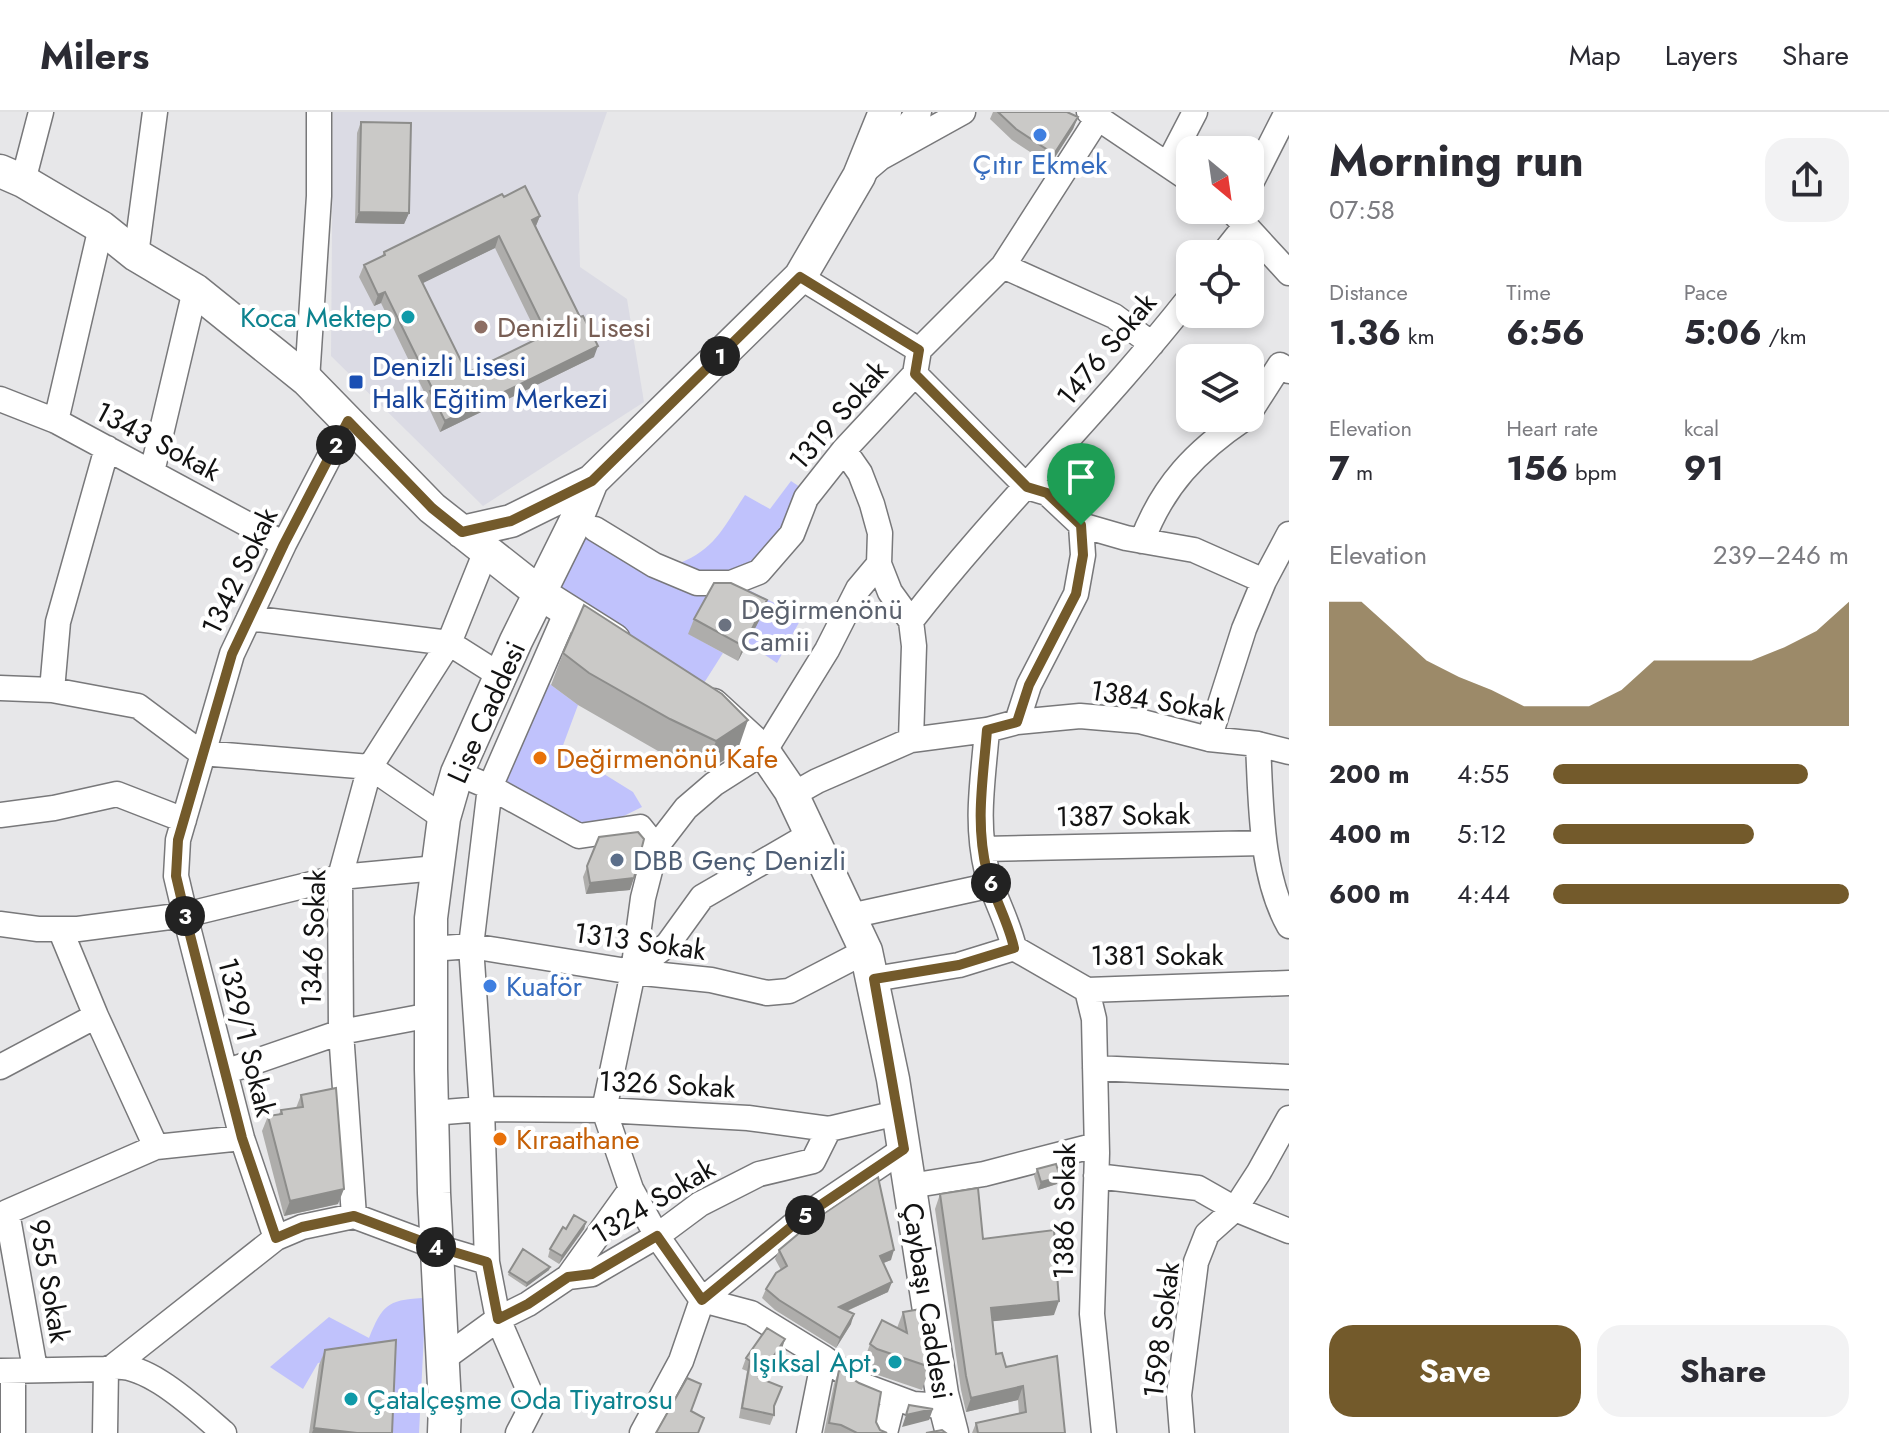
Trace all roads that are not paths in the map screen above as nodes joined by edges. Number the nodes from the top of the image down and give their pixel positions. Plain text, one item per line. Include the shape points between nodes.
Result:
1 (41, 112) edge
2 (155, 112) edge
3 (319, 112) edge
4 (919, 112) edge
5 (936, 112) edge
6 (963, 112) edge
7 (1195, 112) edge
8 (1287, 112) edge
9 (1094, 115) edge
10 (890, 123) edge
11 (1264, 157) edge
12 (1168, 164) junction
13 (869, 167) junction
14 (1176, 170) edge
15 (12, 176) edge
16 (1247, 224) edge
17 (101, 227) junction
18 (136, 255) junction
19 (1003, 266) junction
20 (1289, 273) edge
21 (800, 277) junction
22 (195, 290) junction
23 (1176, 314) edge
24 (1152, 344) junction
25 (917, 362) junction
26 (1289, 371) edge
27 (307, 380) junction
28 (1264, 390) edge
29 (0, 399) edge
30 (56, 421) junction
31 (348, 421) junction
32 (1223, 432) edge
33 (107, 448) junction
34 (844, 450) junction
35 (152, 472) junction
36 (592, 481) junction
37 (1027, 487) junction
38 (1081, 525) junction
39 (595, 529) dead end
40 (1289, 534) edge
41 (474, 541) junction
42 (1142, 541) junction
43 (284, 544) junction
44 (879, 564) junction
45 (1264, 581) junction
46 (554, 602) junction
47 (249, 618) junction
48 (911, 621) junction
49 (449, 643) junction
50 (633, 652) edge
51 (501, 676) junction
52 (685, 686) edge
53 (0, 688) edge
54 (52, 690) junction
55 (1017, 722) junction
56 (987, 730) junction
57 (1209, 739) junction
58 (911, 740) junction
59 (1258, 744) junction
60 (764, 752) junction
61 (1289, 752) edge
62 (201, 753) junction
63 (370, 767) junction
64 (457, 773) junction
65 (490, 787) junction
66 (792, 795) junction
67 (0, 815) edge
68 (444, 818) junction
69 (184, 820) junction
70 (798, 840) junction
71 (1264, 843) junction
72 (656, 847) junction
73 (983, 849) junction
74 (437, 868) junction
75 (340, 877) junction
76 (992, 885) junction
77 (185, 915) junction
78 (850, 916) junction
79 (0, 924) edge
80 (1289, 926) edge
81 (60, 929) junction
82 (471, 946) junction
83 (1014, 948) junction
84 (431, 949) junction
85 (870, 965) junction
86 (633, 972) junction
87 (1289, 983) edge
88 (1263, 984) junction
89 (1087, 990) junction
90 (1289, 998) edge
91 (431, 1015) junction
92 (96, 1016) junction
93 (341, 1032) junction
94 (0, 1067) edge
95 (1095, 1068) junction
96 (225, 1072) junction
97 (1289, 1077) edge
98 (482, 1109) junction
99 (604, 1110) junction
100 (432, 1113) junction
101 (897, 1113) junction
102 (1289, 1118) edge
103 (829, 1129) junction
104 (242, 1138) junction
105 (1096, 1145) junction
106 (156, 1147) junction
107 (904, 1149) junction
108 (1096, 1176) junction
109 (910, 1186) junction
110 (631, 1189) junction
111 (1235, 1209) junction
112 (354, 1216) junction
113 (1289, 1231) edge
114 (657, 1236) junction
115 (276, 1238) junction
116 (437, 1247) junction
117 (487, 1262) junction
118 (568, 1277) junction
119 (702, 1300) junction
120 (498, 1319) junction
121 (824, 1358) junction
122 (443, 1359) junction
123 (110, 1367) junction
124 (16, 1371) edge
125 (894, 1397) junction
126 (948, 1420) edge
127 (13, 1433) edge
128 (105, 1433) edge
129 (224, 1433) edge
130 (444, 1433) edge
131 (518, 1433) edge
132 (642, 1433) edge
133 (809, 1433) edge
134 (885, 1433) edge
135 (1104, 1433) edge
136 (1182, 1433) edge

1 - 15 street
2 - 18 street
3 - 27 street
4 - 13 street
5 - 10 street
6 - 10 street
7 - 12 street
8 - 11 street
9 - 12 street
9 - 19 street, 1319 Sokak
10 - 13 main road, Lise Caddesi
12 - 14 street
13 - 21 main road, Lise Caddesi
15 - 17 main road
16 - 20 street
17 - 18 main road
17 - 30 street
18 - 22 main road
19 - 24 street via 1114,316
19 - 25 street, 1319 Sokak
21 - 25 street
21 - 36 main road, Lise Caddesi
22 - 27 main road
22 - 35 street
23 - 24 street, 1476 Sokak
24 - 37 street, 1476 Sokak
25 - 34 street, 1319 Sokak
25 - 37 street
26 - 28 street via 1280,365
27 - 31 main road
29 - 30 street, 1343 Sokak
30 - 33 street, 1343 Sokak
31 - 41 main road via 432,508
31 - 43 street, 1342 Sokak
32 - 42 street via 1168,487
33 - 35 street, 1343 Sokak
33 - 54 street via 58,622
34 - 39 street, 1319 Sokak via 806,498 792,534 773,557 759,572 731,583 697,583 654,565
34 - 44 street via 872,504 880,533
35 - 43 street, 1343 Sokak
36 - 41 main road
36 - 46 main road, Lise Caddesi
37 - 38 street via 1047,493
37 - 48 street, 1476 Sokak
38 - 42 street
38 - 55 street via 1083,555 1076,594 1029,685
40 - 45 street
41 - 46 main road
41 - 49 street, 1346 Sokak
42 - 45 street via 1194,550
43 - 47 street, 1342 Sokak
44 - 48 street via 890,592
44 - 60 street via 858,589 812,677
45 - 57 street
46 - 50 main road
46 - 51 main road, Lise Caddesi
46 - 65 street
47 - 49 street
47 - 62 street, 1342 Sokak
48 - 58 street
49 - 51 street
49 - 63 street, 1346 Sokak
51 - 64 main road, Lise Caddesi
52 - 60 main road, Çaybaşı Caddesi via 722,711
53 - 54 street
54 - 62 street via 138,706
55 - 56 street, 1384 Sokak
55 - 57 street, 1384 Sokak via 1080,716 1139,721
56 - 58 street, 1384 Sokak
56 - 73 street via 979,827
57 - 59 street, 1384 Sokak
58 - 66 street, 1384 Sokak
59 - 61 street, 1384 Sokak
59 - 71 street
60 - 66 main road, Çaybaşı Caddesi
60 - 72 street via 686,808
62 - 63 street
62 - 69 street, 1329/1 Sokak
63 - 68 street
63 - 75 street, 1346 Sokak
64 - 65 street
64 - 68 main road, Lise Caddesi
65 - 72 street via 579,836 640,827
65 - 82 street
66 - 70 main road, Çaybaşı Caddesi
67 - 69 street via 117,794
68 - 74 main road, Lise Caddesi
69 - 77 street, 1329/1 Sokak via 176,876
70 - 78 main road, Çaybaşı Caddesi
70 - 86 street via 702,897 668,944
71 - 73 street, 1387 Sokak
71 - 80 street
72 - 86 street
73 - 76 street
74 - 75 street
74 - 84 main road, Lise Caddesi
75 - 77 street
75 - 93 street, 1346 Sokak
76 - 78 street
76 - 83 street
77 - 81 street
77 - 96 street, 1329/1 Sokak
78 - 85 main road, Çaybaşı Caddesi
79 - 81 street
81 - 92 street
82 - 84 street, 1313 Sokak
82 - 86 street, 1313 Sokak
82 - 98 street
83 - 85 street via 959,965
83 - 89 street, 1381 Sokak
84 - 91 main road, Lise Caddesi
85 - 86 street, 1313 Sokak via 834,967 789,991 767,993 711,980
85 - 101 main road, Çaybaşı Caddesi
86 - 99 street
87 - 88 street, 1381 Sokak
88 - 89 street, 1381 Sokak
88 - 90 street, 1381 Sokak
89 - 95 street, 1386 Sokak via 1094,1019
91 - 93 street
91 - 100 main road, Lise Caddesi
92 - 94 street
92 - 106 street
93 - 96 street
93 - 112 street, 1346 Sokak
95 - 97 street
95 - 105 street, 1386 Sokak
96 - 104 street, 1329/1 Sokak
98 - 99 street, 1326 Sokak
98 - 100 street, 1326 Sokak
98 - 117 street
99 - 103 street, 1326 Sokak via 748,1118
99 - 110 street
100 - 116 main road, Lise Caddesi
101 - 103 street, 1326 Sokak
101 - 107 main road, Çaybaşı Caddesi
102 - 111 street, 1598 Sokak
103 - 114 street, 1324 Sokak via 813,1161 759,1174 700,1204
104 - 106 street, 955 Sokak
104 - 115 street, 1329/1 Sokak
105 - 108 street, 1386 Sokak
105 - 109 street via 984,1174
106 - 124 street, 955 Sokak via 7,1212
107 - 109 main road, Çaybaşı Caddesi
107 - 119 street via 803,1217
108 - 111 street via 1198,1188
108 - 135 street, 1386 Sokak via 1092,1314
109 - 126 main road, Çaybaşı Caddesi
110 - 114 street
110 - 118 street
111 - 113 street
111 - 136 street, 1598 Sokak via 1207,1234 1196,1262 1179,1395
112 - 115 street
112 - 116 street
114 - 118 street, 1324 Sokak via 592,1274
114 - 119 street
115 - 123 street
116 - 117 street
116 - 122 main road, Lise Caddesi
117 - 120 street
118 - 120 street, 1324 Sokak
119 - 121 street via 751,1313
119 - 132 street via 681,1361
120 - 122 street, 1324 Sokak
120 - 131 street via 534,1402
121 - 125 street via 862,1385
121 - 133 street
122 - 130 main road, Lise Caddesi
123 - 124 street
123 - 128 street
123 - 129 street via 151,1376
124 - 127 street
125 - 126 street
125 - 134 street

